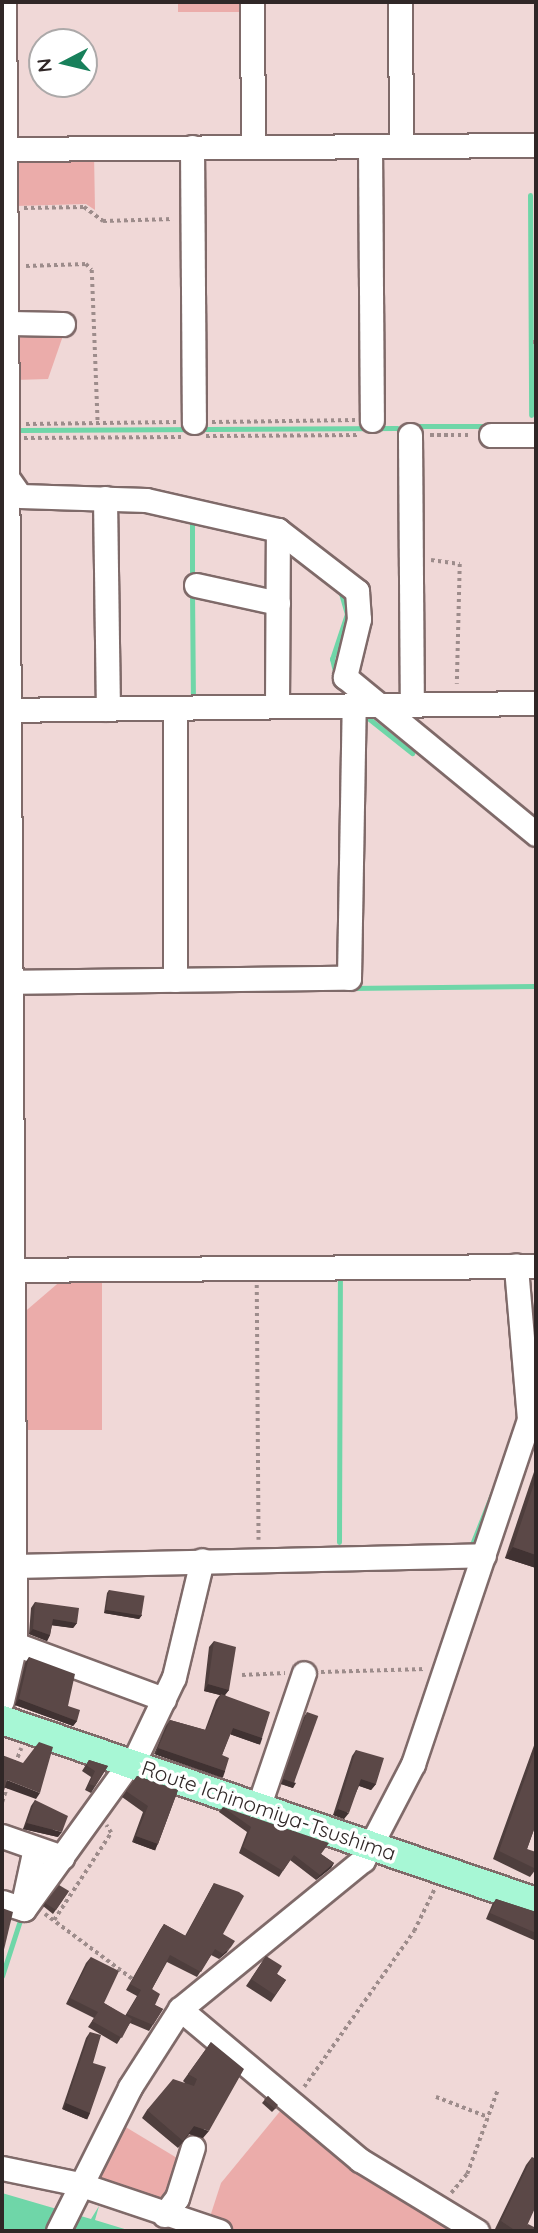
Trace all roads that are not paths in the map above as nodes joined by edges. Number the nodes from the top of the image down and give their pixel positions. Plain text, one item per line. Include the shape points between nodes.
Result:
1 (4, 2) edge
2 (252, 2) edge
3 (400, 2) edge
4 (536, 145) edge
5 (370, 146) junction
6 (401, 146) junction
7 (253, 147) junction
8 (192, 148) junction
9 (4, 149) edge
10 (5, 253) edge
11 (8, 323) junction
12 (63, 324) dead end
13 (6, 428) edge
14 (371, 428) road end
15 (195, 432) road end
16 (410, 435) road end
17 (491, 435) road end
18 (536, 435) edge
19 (9, 480) junction
20 (105, 498) junction
21 (278, 530) junction
22 (196, 586) dead end
23 (278, 603) junction
24 (412, 704) junction
25 (536, 704) edge
26 (365, 705) junction
27 (277, 706) junction
28 (175, 708) junction
29 (108, 709) junction
30 (6, 710) edge
31 (536, 834) edge
32 (175, 980) junction
33 (7, 982) edge
34 (526, 1266) edge
35 (8, 1270) edge
36 (531, 1427) edge
37 (484, 1555) junction
38 (202, 1560) junction
39 (15, 1566) junction
40 (8, 1619) edge
41 (15, 1644) junction
42 (304, 1672) road end
43 (164, 1699) junction
44 (2, 1701) edge
45 (15, 1725) edge
46 (132, 1763) junction
47 (259, 1805) junction
48 (2, 1836) edge
49 (371, 1844) junction
50 (35, 1848) junction
51 (62, 1857) junction
52 (536, 1902) edge
53 (17, 1905) edge
54 (180, 2009) junction
55 (193, 2147) dead end
56 (2, 2168) edge
57 (77, 2188) junction
58 (164, 2215) junction
59 (58, 2231) edge
60 (219, 2231) edge
61 (477, 2231) edge

1 - 9 street
2 - 7 street
3 - 6 street
4 - 6 street
5 - 6 street
5 - 7 street
5 - 14 street
7 - 8 street
8 - 9 street
8 - 15 street
9 - 10 street
10 - 11 street
11 - 12 street
11 - 13 street
13 - 19 street
16 - 24 street
17 - 18 street
19 - 20 street via 20,496
19 - 30 street
20 - 21 street via 146,500
20 - 29 street
21 - 23 street
21 - 26 street via 357,591 359,619 343,667
22 - 23 street
23 - 27 street
24 - 25 street
24 - 26 street
26 - 27 street
26 - 31 street
26 - 32 street via 349,978
27 - 28 street
28 - 29 street
28 - 32 street
29 - 30 street
30 - 33 street
32 - 33 street
33 - 35 street
34 - 35 street
34 - 36 street
35 - 39 street
36 - 37 street
37 - 38 street
37 - 49 street via 413,1764
38 - 39 street
38 - 43 street
39 - 40 street
40 - 41 street
41 - 43 street
41 - 44 street
42 - 47 street
43 - 46 street
45 - 46 main road, Route Ichinomiya-Tsushima
46 - 47 main road, Route Ichinomiya-Tsushima
46 - 51 street
47 - 49 main road, Route Ichinomiya-Tsushima
48 - 50 street
49 - 52 main road, Route Ichinomiya-Tsushima
49 - 54 street via 363,1860
50 - 51 street
50 - 53 street
51 - 53 street
54 - 57 street
54 - 61 street via 360,2160
55 - 58 street via 177,2198
56 - 57 street
57 - 58 street
57 - 59 street
58 - 60 street

